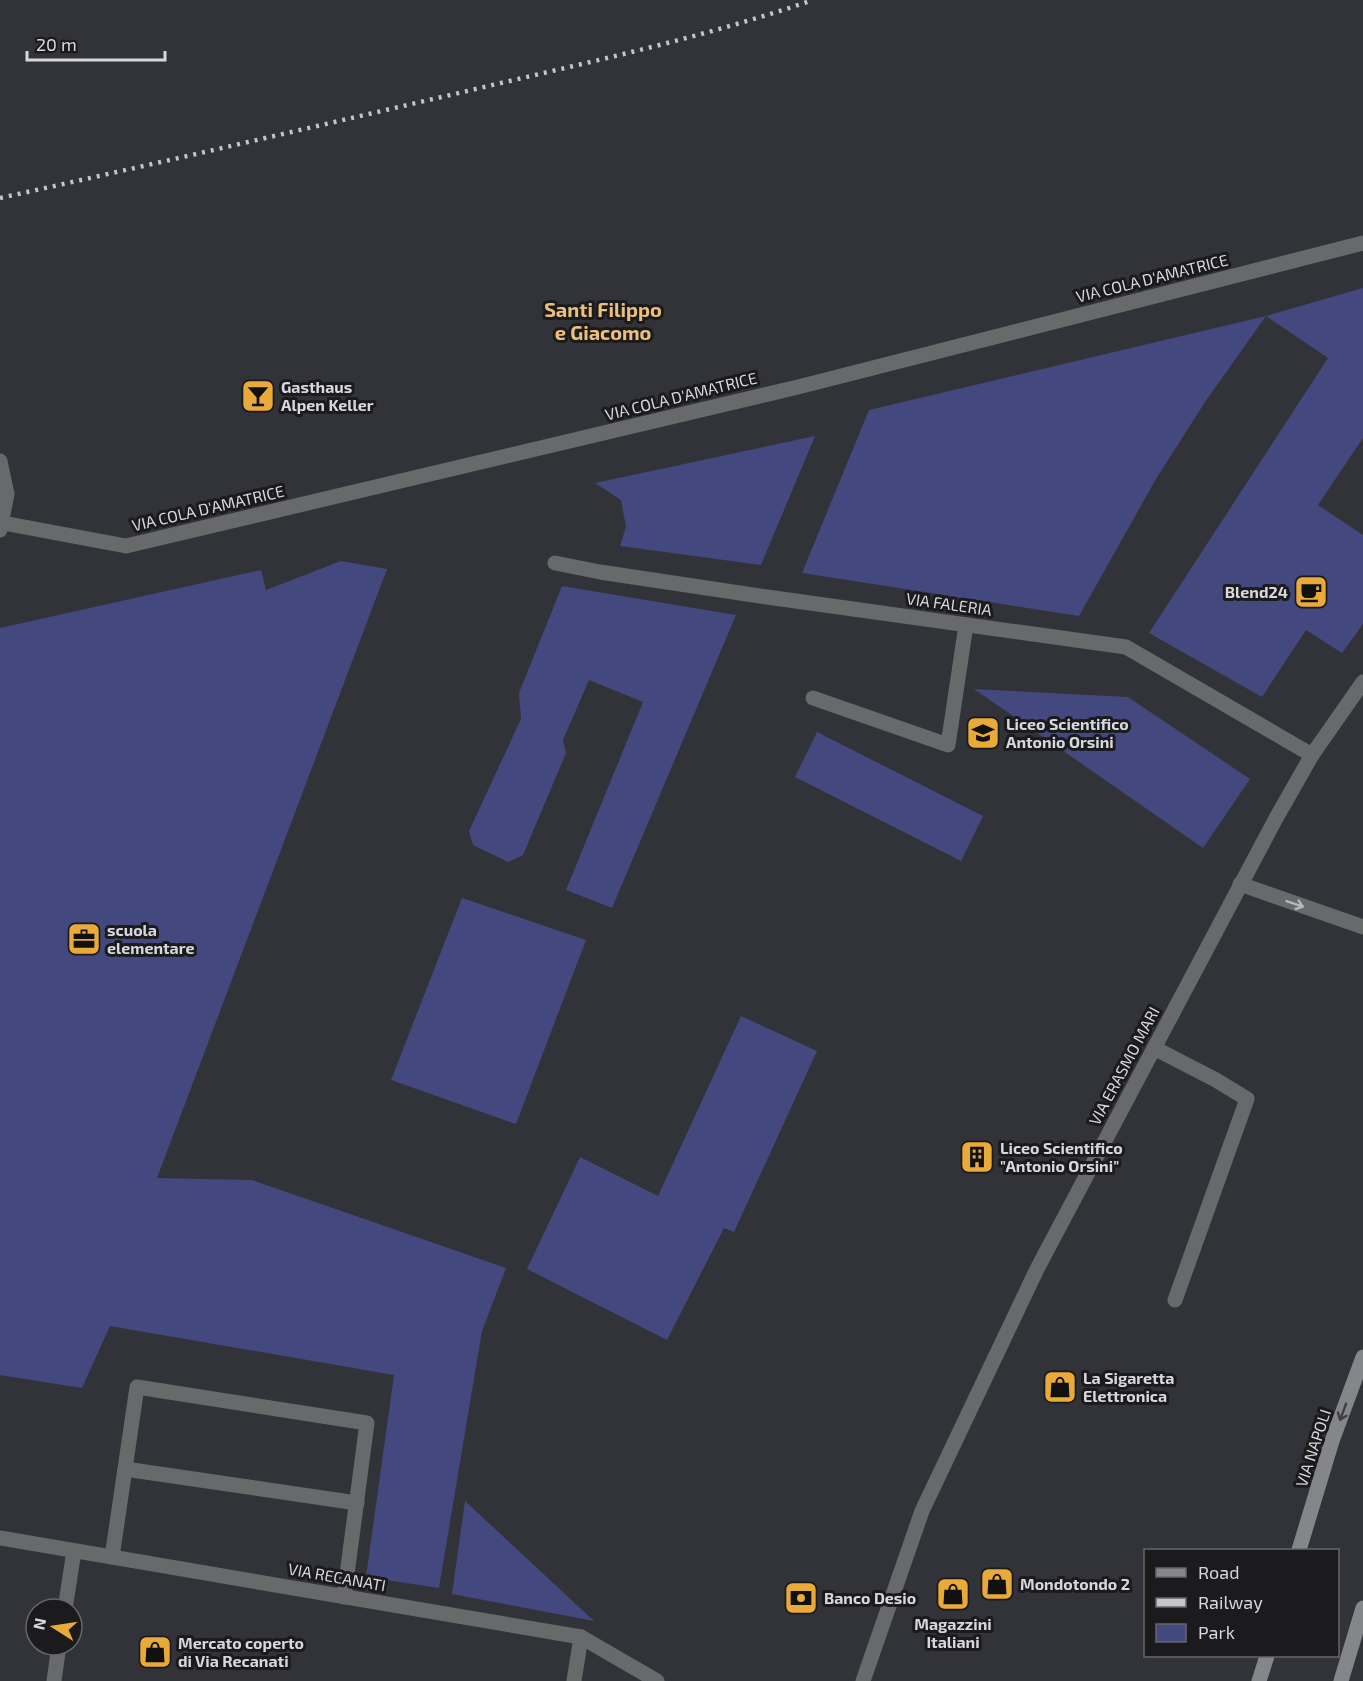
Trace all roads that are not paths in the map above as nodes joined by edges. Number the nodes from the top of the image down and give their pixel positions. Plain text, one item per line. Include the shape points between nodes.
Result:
1 (1363, 243) edge
2 (0, 461) edge
3 (1, 526) edge
4 (555, 563) dead end
5 (966, 625) junction
6 (1363, 682) edge
7 (813, 698) dead end
8 (1312, 756) junction
9 (1240, 884) junction
10 (1363, 927) edge
11 (1154, 1048) junction
12 (1175, 1300) dead end
13 (1363, 1357) edge
14 (125, 1469) junction
15 (357, 1503) junction
16 (0, 1538) edge
17 (1300, 1549) edge
18 (74, 1551) junction
19 (112, 1557) junction
20 (67, 1597) edge
21 (344, 1597) junction
22 (1363, 1608) edge
23 (581, 1637) junction
24 (57, 1657) edge
25 (1267, 1657) edge
26 (54, 1681) edge
27 (574, 1681) edge
28 (657, 1681) edge
29 (863, 1681) edge
30 (1259, 1681) edge
31 (1341, 1681) edge

1 - 3 street, VIA COLA D'AMATRICE via 798,387 126,546
2 - 3 street, VIA COLA D'AMATRICE via 7,494
4 - 5 street, VIA FALERIA
5 - 7 street via 948,745
5 - 8 street, VIA FALERIA via 1126,647
6 - 8 street, VIA ERASMO MARI
8 - 9 street, VIA ERASMO MARI
9 -> 10 street
9 - 11 street, VIA ERASMO MARI
11 - 12 street via 1247,1099
11 - 29 street, VIA ERASMO MARI via 1037,1269 922,1511
13 -> 17 main road, VIA NAPOLI via 1332,1441
14 - 15 street
14 - 15 street via 137,1387 367,1423
14 - 19 street
15 - 21 street
16 - 18 street, VIA RECANATI
18 - 19 street, VIA RECANATI
18 - 20 street
19 - 21 street, VIA RECANATI
21 - 23 street, VIA RECANATI
22 - 31 main road
23 - 27 street
23 - 28 street, VIA RECANATI
24 - 26 street
25 - 30 main road

